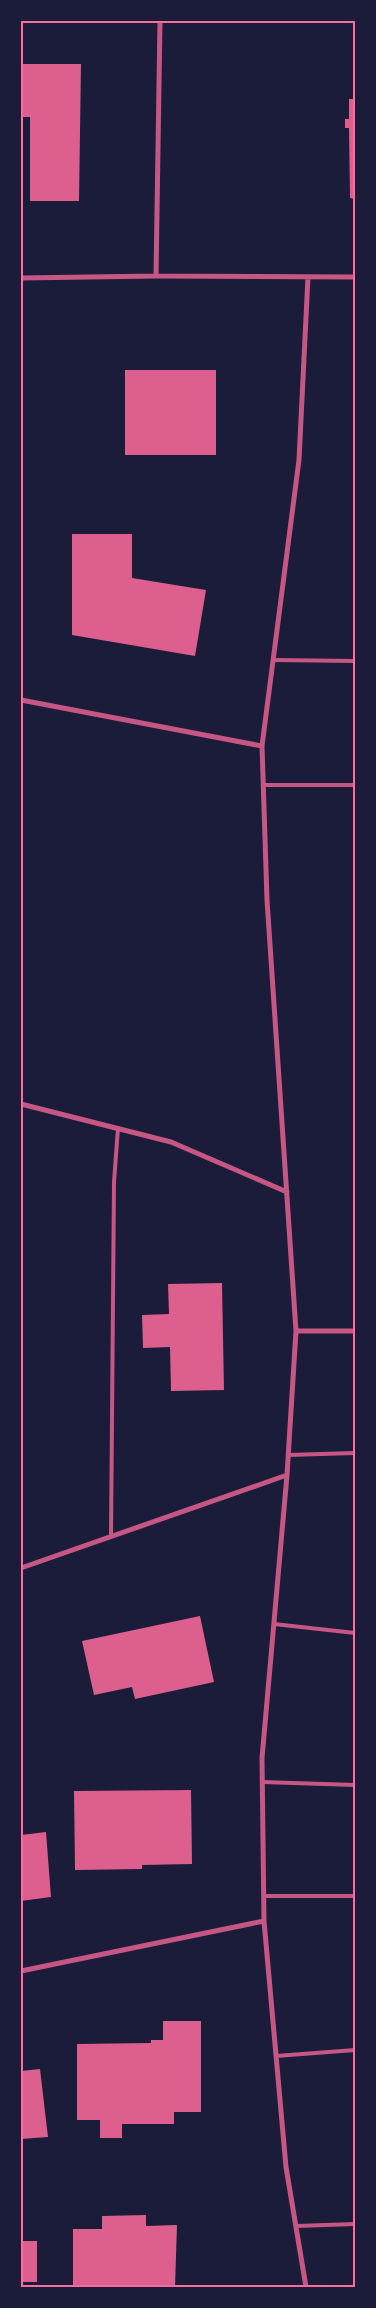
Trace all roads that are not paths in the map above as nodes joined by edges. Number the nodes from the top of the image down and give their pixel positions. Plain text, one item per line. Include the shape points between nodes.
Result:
1 (160, 21) edge
2 (156, 276) junction
3 (308, 277) junction
4 (355, 277) edge
5 (21, 278) edge
6 (273, 660) junction
7 (355, 661) edge
8 (21, 700) edge
9 (262, 746) junction
10 (263, 785) junction
11 (355, 785) edge
12 (21, 1104) edge
13 (118, 1128) junction
14 (287, 1192) junction
15 (296, 1331) junction
16 (355, 1331) edge
17 (355, 1453) edge
18 (288, 1455) junction
19 (287, 1475) junction
20 (111, 1536) junction
21 (21, 1568) edge
22 (274, 1624) junction
23 (355, 1633) edge
24 (355, 1679) edge
25 (355, 1685) edge
26 (262, 1782) junction
27 (355, 1785) edge
28 (264, 1896) junction
29 (355, 1896) edge
30 (264, 1921) junction
31 (21, 1971) edge
32 (355, 2050) edge
33 (276, 2056) junction
34 (355, 2224) edge
35 (296, 2226) junction
36 (306, 2287) edge

1 - 2 street
2 - 3 street
2 - 5 street
3 - 4 street
3 - 6 street via 299,460
6 - 7 lane
6 - 9 street
8 - 9 street
9 - 10 street
10 - 11 lane
10 - 14 street via 267,900
12 - 13 street
13 - 14 street via 171,1142
13 - 20 lane via 114,1182
14 - 15 street
15 - 16 street
15 - 18 street
17 - 18 lane
18 - 19 street
19 - 20 street
19 - 22 street
20 - 21 street
22 - 23 lane
22 - 26 street
24 - 25 lane
26 - 27 lane
26 - 28 street
28 - 29 lane
28 - 30 street
30 - 31 street
30 - 33 street
32 - 33 lane
33 - 35 street via 286,2167
34 - 35 lane
35 - 36 street

